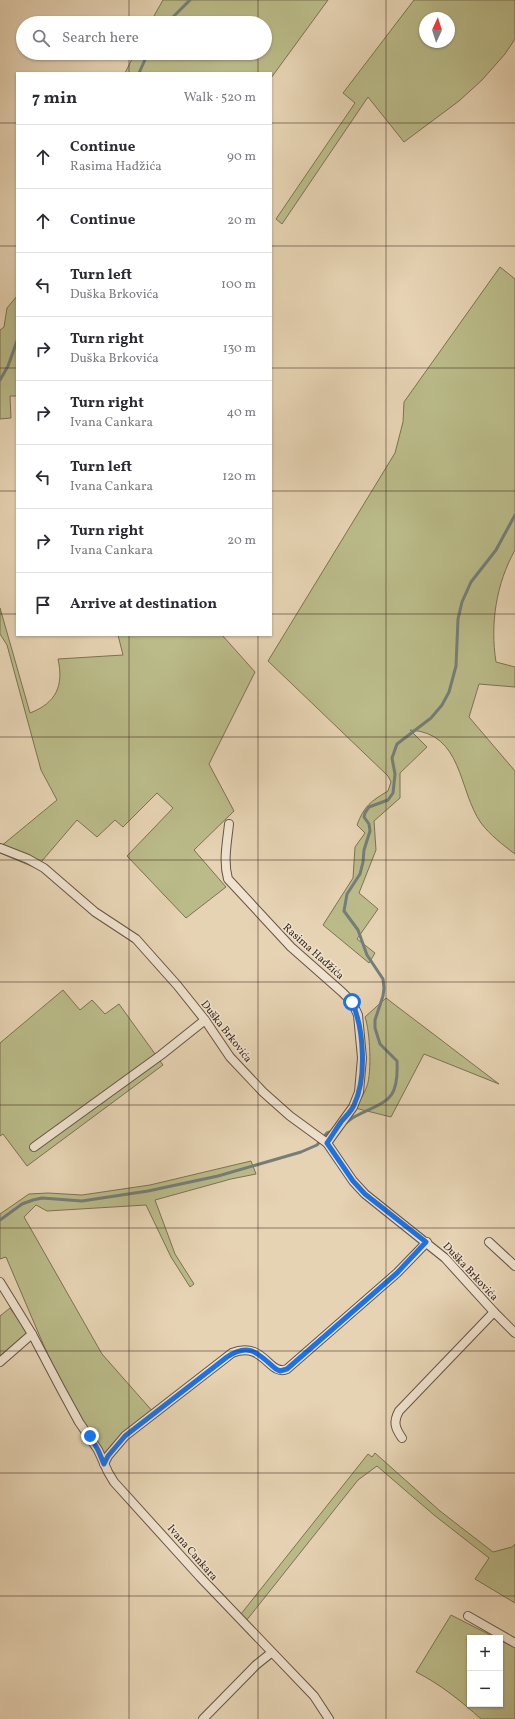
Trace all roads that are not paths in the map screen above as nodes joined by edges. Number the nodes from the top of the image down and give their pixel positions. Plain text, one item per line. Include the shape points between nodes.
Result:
1 (229, 824) dead end
2 (0, 848) edge
3 (205, 1020) junction
4 (327, 1143) junction
5 (34, 1147) dead end
6 (426, 1242) junction
7 (489, 1242) dead end
8 (515, 1266) edge
9 (0, 1282) edge
10 (494, 1312) junction
11 (515, 1333) edge
12 (32, 1334) junction
13 (0, 1362) edge
14 (402, 1438) dead end
15 (104, 1464) junction
16 (468, 1616) dead end
17 (515, 1643) edge
18 (271, 1652) junction
19 (203, 1719) edge
20 (329, 1719) edge

1 - 4 street, Rasima Hađžića via 226,850 228,879 291,948 352,1002 358,1015 362,1058 359,1092 353,1107
2 - 3 street, Duška Brkovića via 44,868 95,912 136,939
3 - 4 street, Duška Brkovića via 230,1057 263,1092
3 - 5 street
4 - 6 street, Duška Brkovića via 365,1194
6 - 10 street, Duška Brkovića via 445,1258
6 - 15 street, Duška Brkovića via 392,1278 288,1368 276,1369 262,1356 250,1350 232,1353 125,1436
7 - 8 street
9 - 12 street, Ivana Cankara
10 - 11 street, Duška Brkovića
10 - 14 street via 399,1411 395,1425
12 - 13 street
12 - 15 street, Ivana Cankara
15 - 18 street, Ivana Cankara via 114,1482
16 - 17 street
18 - 19 street
18 - 20 street, Ivana Cankara via 314,1696

